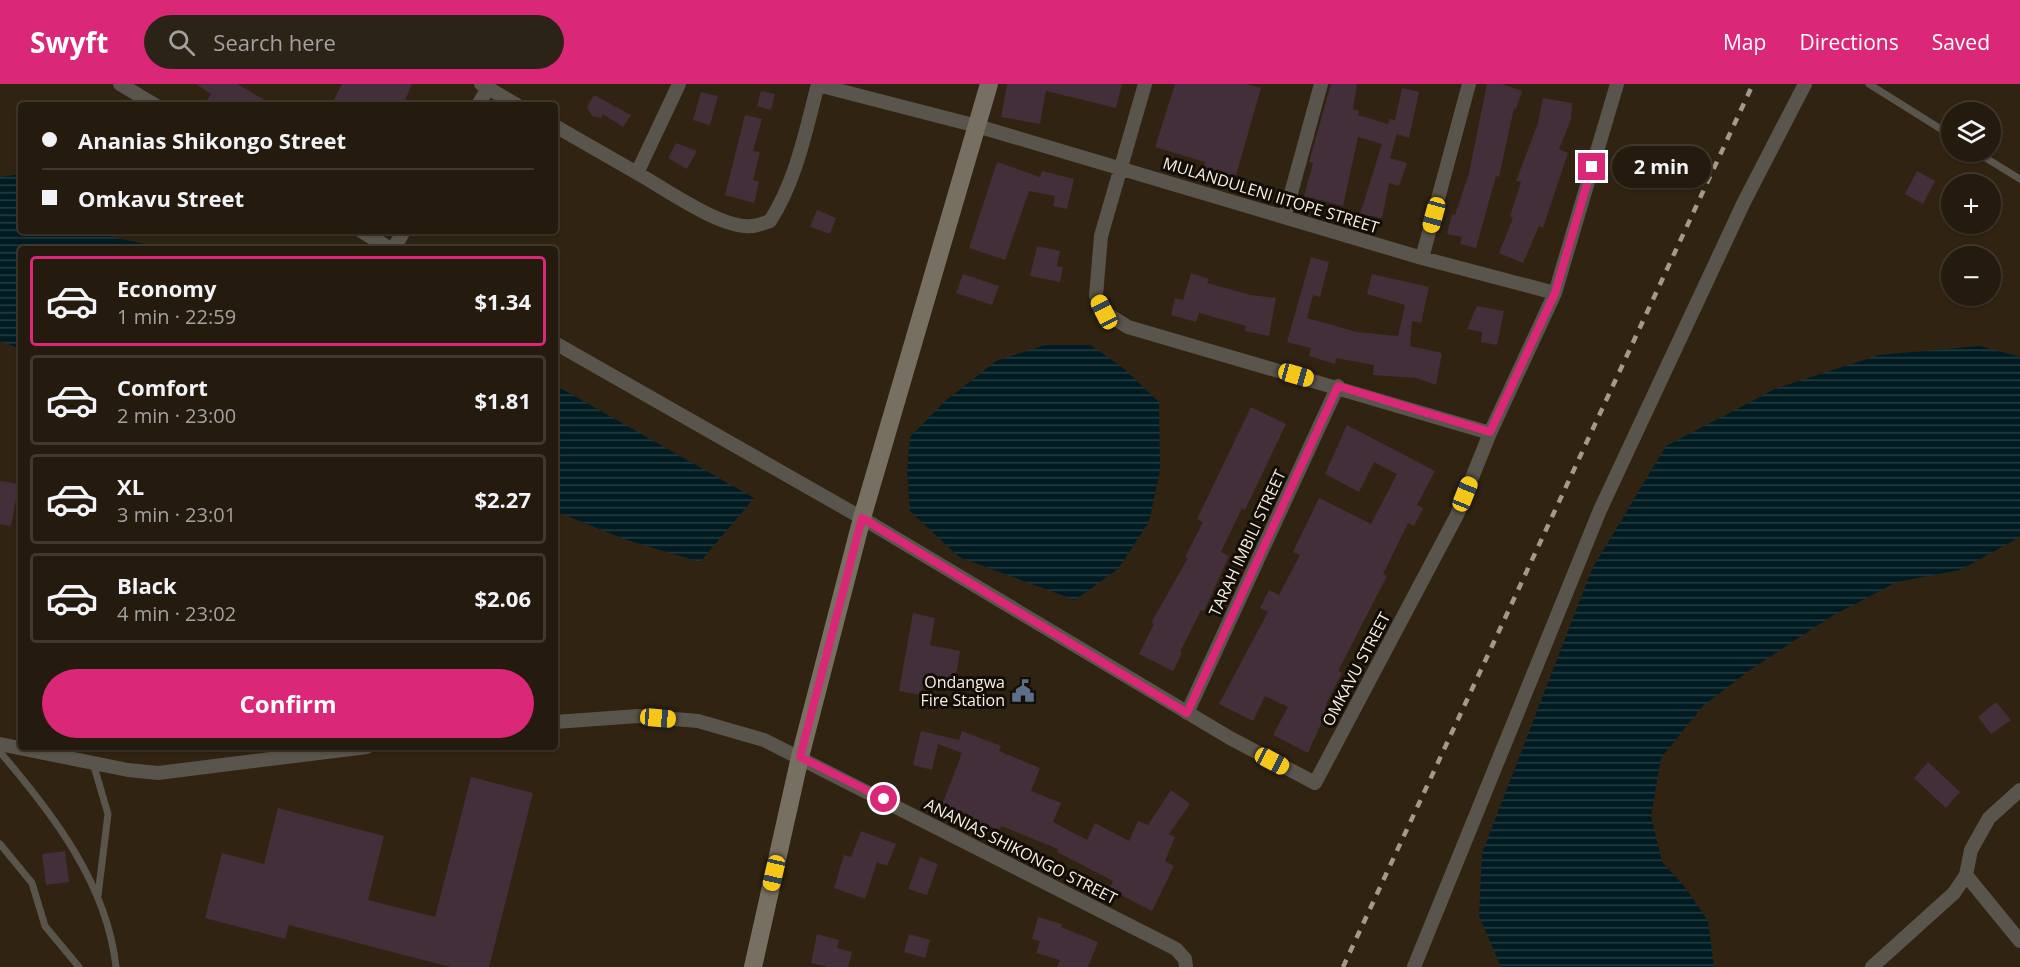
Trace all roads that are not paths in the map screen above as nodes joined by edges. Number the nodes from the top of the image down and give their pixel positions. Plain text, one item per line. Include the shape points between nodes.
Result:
1 (120, 84) edge
2 (679, 84) edge
3 (989, 84) edge
4 (1144, 84) edge
5 (1321, 84) edge
6 (1469, 84) edge
7 (1617, 84) edge
8 (1805, 84) edge
9 (818, 85) edge
10 (1875, 85) edge
11 (484, 86) edge
12 (150, 102) edge
13 (479, 102) edge
14 (513, 102) edge
15 (978, 126) junction
16 (558, 128) edge
17 (1941, 129) edge
18 (1992, 162) edge
19 (1121, 167) junction
20 (637, 173) junction
21 (2020, 179) edge
22 (1285, 216) junction
23 (366, 234) edge
24 (387, 246) edge
25 (1422, 258) junction
26 (1555, 293) junction
27 (558, 345) edge
28 (1338, 386) junction
29 (1490, 432) junction
30 (862, 518) junction
31 (1187, 713) junction
32 (558, 722) edge
33 (0, 744) edge
34 (18, 748) edge
35 (29, 750) edge
36 (344, 750) edge
37 (0, 752) edge
38 (800, 757) junction
39 (93, 763) junction
40 (2020, 790) edge
41 (0, 844) edge
42 (1966, 875) junction
43 (98, 897) junction
44 (2020, 941) edge
45 (80, 967) edge
46 (116, 967) edge
47 (753, 967) edge
48 (1186, 967) edge
49 (1414, 967) edge
50 (1872, 967) edge

1 - 12 street
2 - 20 street
3 - 15 street
4 - 19 street
5 - 22 street
6 - 25 street
7 - 26 street, OMKAVU STREET
8 - 49 street via 1744,202 1600,510
9 - 15 street, MULANDULENI IITOPE STREET
9 - 20 street via 798,156 781,204 770,221 734,225
10 - 17 lane
11 - 13 street
11 - 14 street
15 - 19 street, MULANDULENI IITOPE STREET
15 - 30 street
16 - 20 street
18 - 21 lane
19 - 22 street, MULANDULENI IITOPE STREET
19 - 28 street via 1101,236 1096,296 1104,312 1128,327
22 - 25 street, MULANDULENI IITOPE STREET
23 - 24 street
25 - 26 street, MULANDULENI IITOPE STREET
26 - 29 street, OMKAVU STREET
27 - 30 street, OMKAVU STREET
28 - 29 street
28 - 31 street, TARAH IMBILI STREET
29 - 31 street, OMKAVU STREET via 1457,514 1315,783
30 - 31 street, OMKAVU STREET
30 - 38 street
32 - 38 street, ANANIAS SHIKONGO STREET via 638,716 698,721 764,740
33 - 34 street
35 - 39 street
36 - 39 street via 158,773
37 - 43 lane via 77,853
38 - 47 street
38 - 48 street, ANANIAS SHIKONGO STREET via 1176,949 1185,959
39 - 43 lane via 108,814
40 - 42 street via 1989,818 1971,850
41 - 45 lane via 32,883 45,926
42 - 44 street
42 - 50 street via 1954,893
43 - 46 lane via 114,944

